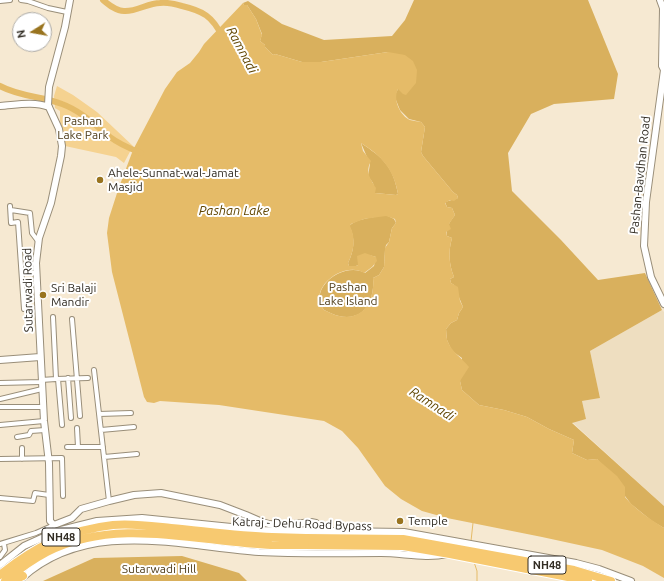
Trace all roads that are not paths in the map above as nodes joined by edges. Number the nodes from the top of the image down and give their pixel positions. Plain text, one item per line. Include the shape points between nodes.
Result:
1 (10, 0) edge
2 (21, 0) edge
3 (70, 0) edge
4 (660, 0) edge
5 (0, 1) edge
6 (663, 10) edge
7 (67, 12) junction
8 (664, 69) edge
9 (0, 106) edge
10 (48, 106) junction
11 (38, 241) junction
12 (23, 273) junction
13 (36, 273) junction
14 (664, 304) edge
15 (24, 309) dead end
16 (53, 317) dead end
17 (72, 319) dead end
18 (40, 355) junction
19 (0, 356) edge
20 (0, 360) edge
21 (94, 370) dead end
22 (68, 378) junction
23 (78, 378) junction
24 (88, 378) dead end
25 (57, 379) junction
26 (41, 381) junction
27 (0, 383) edge
28 (42, 389) junction
29 (0, 399) edge
30 (0, 407) edge
31 (43, 407) junction
32 (131, 413) dead end
33 (99, 414) junction
34 (80, 416) dead end
35 (71, 418) dead end
36 (44, 421) junction
37 (0, 425) edge
38 (62, 426) dead end
39 (134, 427) dead end
40 (77, 428) dead end
41 (45, 430) junction
42 (101, 430) junction
43 (17, 437) dead end
44 (67, 447) dead end
45 (78, 447) junction
46 (103, 447) junction
47 (22, 448) dead end
48 (137, 454) dead end
49 (104, 457) junction
50 (48, 458) junction
51 (0, 459) edge
52 (22, 459) junction
53 (49, 495) junction
54 (63, 496) dead end
55 (0, 498) edge
56 (108, 501) junction
57 (253, 518) junction
58 (142, 522) junction
59 (54, 525) junction
60 (255, 529) junction
61 (285, 530) junction
62 (322, 530) junction
63 (115, 536) junction
64 (272, 541) junction
65 (306, 541) junction
66 (436, 541) junction
67 (2, 544) edge
68 (456, 550) junction
69 (284, 552) junction
70 (482, 553) junction
71 (0, 557) edge
72 (0, 565) edge
73 (0, 575) edge
74 (20, 579) edge
75 (5, 581) edge
76 (12, 581) edge
77 (588, 581) edge
78 (611, 581) edge
79 (631, 581) edge

1 - 5 street
2 - 7 street
3 - 7 street, Sutarwadi Road
4 - 6 street, Pashan-Bavdhan Road
6 - 8 street, Pashan-Bavdhan Road
7 - 10 street, Sutarwadi Road via 49,87
8 - 14 street, Pashan-Bavdhan Road via 646,202 644,246 651,277
9 - 10 street via 31,103
10 - 11 street, Sutarwadi Road via 59,129 62,156 51,203
11 - 12 street via 32,233 30,213 11,208 11,222 18,222
11 - 13 street, Sutarwadi Road
12 - 13 street
12 - 15 street
13 - 18 street, Sutarwadi Road
16 - 25 street
17 - 23 street
18 - 19 street
18 - 20 street
18 - 26 street, Sutarwadi Road
21 - 33 street
22 - 23 street
22 - 25 street
22 - 35 street
23 - 24 street
23 - 34 street
25 - 26 street
25 - 38 street
26 - 27 street
26 - 28 street, Sutarwadi Road
28 - 29 street
28 - 31 street, Sutarwadi Road
30 - 31 street
31 - 36 street, Sutarwadi Road
32 - 33 street
33 - 42 street
36 - 37 street
36 - 41 street, Sutarwadi Road
39 - 42 street
40 - 45 street
41 - 43 street via 30,431 29,435
41 - 50 street, Sutarwadi Road
42 - 46 street
44 - 45 street
45 - 46 street
46 - 49 street
47 - 52 street
48 - 49 street
49 - 56 street
50 - 52 street
50 - 53 street, Sutarwadi Road
50 - 54 street via 62,458
51 - 52 street
53 - 55 street via 35,493 33,501
53 - 59 street, Sutarwadi Road via 50,521
56 - 57 street via 134,495 161,493 220,506
56 - 59 street via 81,509 72,518
57 - 60 street
57 - 62 street via 275,525 311,522 316,523
58 - 60 street
58 - 64 highway, Katraj - Dehu Road Bypass / NH48
58 - 72 street via 97,521 57,531 24,546
58 - 73 highway, Katraj - Dehu Road Bypass / NH48 via 98,527 59,538 28,553
59 - 67 street
60 - 61 street
61 - 62 street
61 - 69 street
62 - 66 street via 404,532
63 - 64 highway, Katraj - Dehu Road Bypass / NH48 via 154,534
63 - 69 street via 260,552
63 - 74 street via 65,552 36,566
63 - 75 highway, Katraj - Dehu Road Bypass / NH48 via 82,539 62,545 32,560
64 - 65 highway, Katraj - Dehu Road Bypass / NH48, bridge
65 - 66 highway, Katraj - Dehu Road Bypass / NH48
65 - 68 highway, Katraj - Dehu Road Bypass / NH48
66 - 68 highway, Katraj - Dehu Road Bypass / NH48
67 - 71 street via 5,550
68 - 69 street via 437,557 381,553
68 - 70 highway, Katraj - Dehu Road Bypass / NH48
68 - 70 street
70 - 77 highway, Katraj - Dehu Road Bypass / NH48
70 - 78 highway, Katraj - Dehu Road Bypass / NH48 via 574,570
70 - 79 street via 589,566
74 - 76 highway

